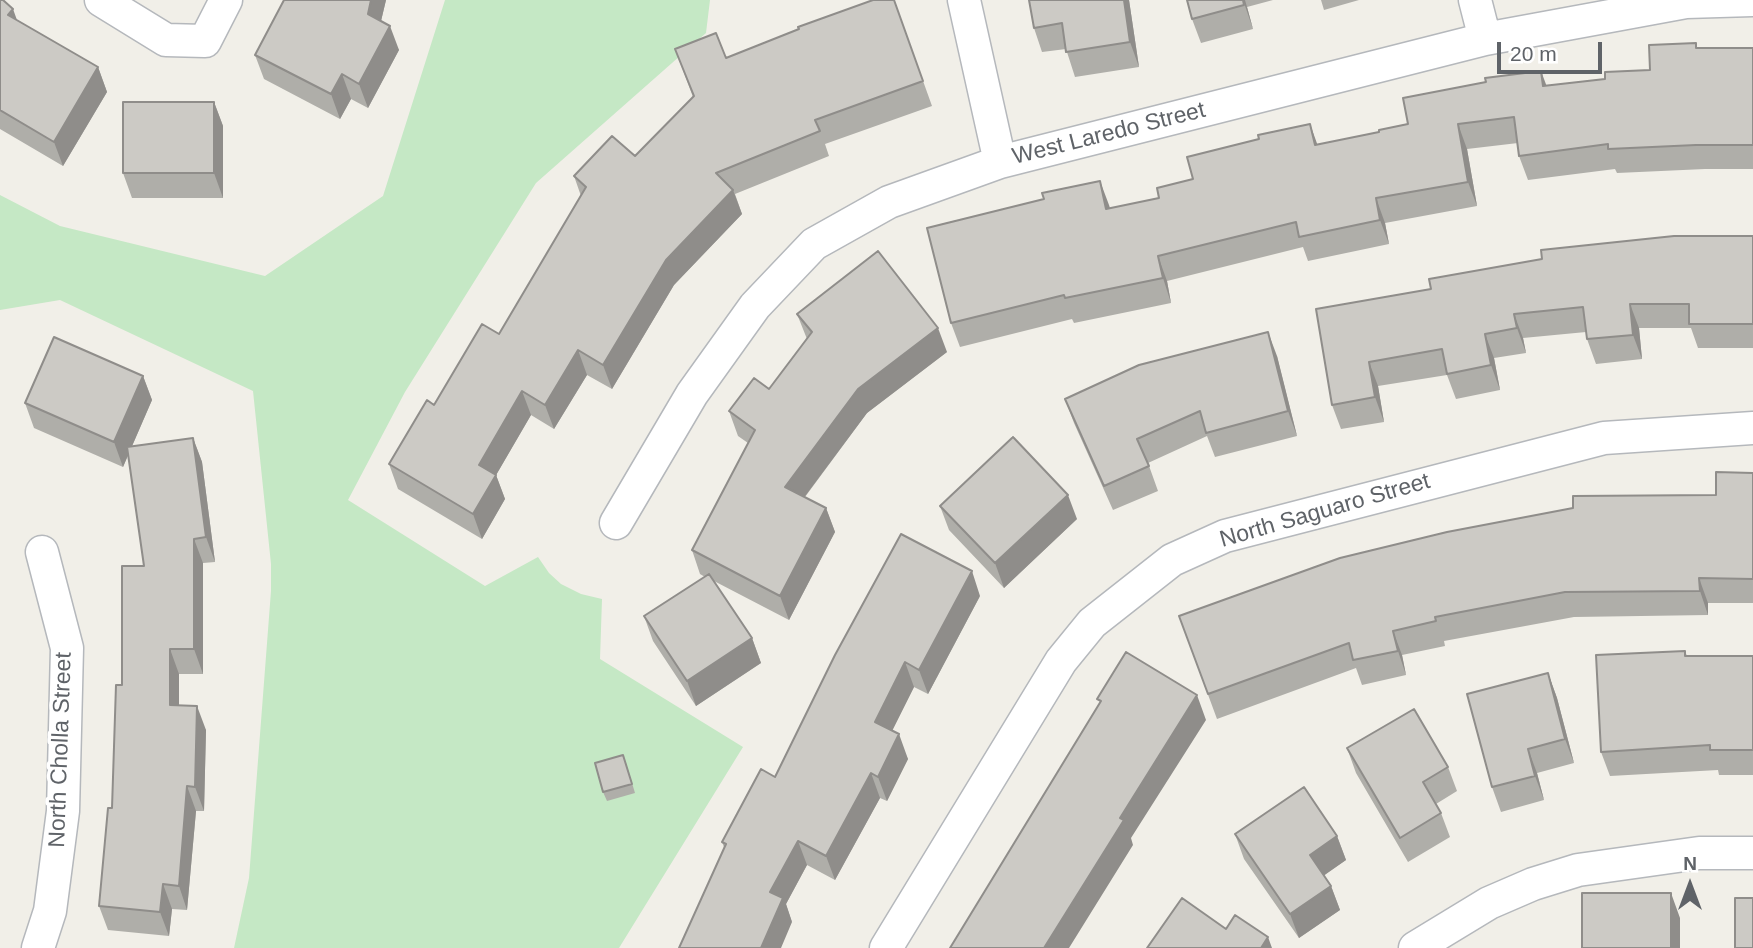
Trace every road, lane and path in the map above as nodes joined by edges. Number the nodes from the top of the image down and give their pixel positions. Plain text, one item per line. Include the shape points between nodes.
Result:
1 (101, 0) edge
2 (226, 0) edge
3 (964, 0) edge
4 (1475, 0) edge
5 (1753, 0) edge
6 (1485, 39) junction
7 (1000, 162) junction
8 (1753, 428) edge
9 (616, 523) dead end
10 (42, 552) dead end
11 (1753, 853) edge
12 (1431, 944) edge
13 (38, 948) edge
14 (886, 948) edge

1 - 2 street via 166,40 205,41
3 - 7 street
4 - 6 street
5 - 6 street, West Laredo Street via 1686,2
6 - 7 street, West Laredo Street
7 - 9 street, West Laredo Street via 889,202 814,244 755,306 692,394
8 - 14 street, North Saguaro Street via 1604,438 1225,536 1172,560 1092,623 1061,661
10 - 13 street, North Cholla Street via 67,648 63,811 50,911
11 - 12 street via 1699,853 1578,870 1489,903

